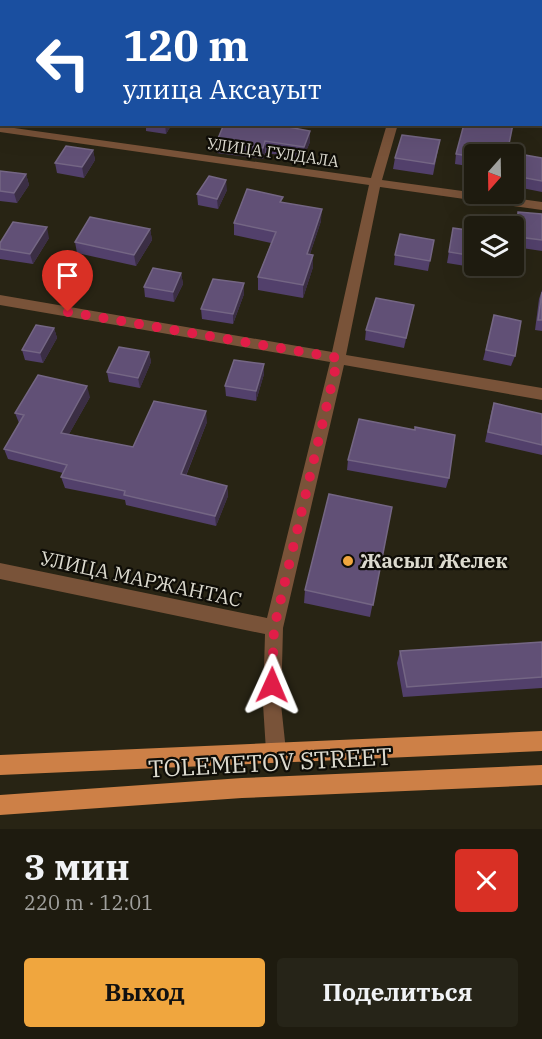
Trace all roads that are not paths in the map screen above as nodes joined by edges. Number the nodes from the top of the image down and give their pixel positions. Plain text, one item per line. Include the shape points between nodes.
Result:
1 (392, 126) edge
2 (0, 129) edge
3 (375, 184) junction
4 (542, 206) edge
5 (0, 300) edge
6 (338, 358) junction
7 (542, 394) edge
8 (0, 571) edge
9 (274, 628) junction
10 (542, 741) edge
11 (276, 751) junction
12 (0, 765) edge
13 (542, 775) edge
14 (0, 805) edge

1 - 3 street
2 - 3 street, УЛИЦА ГУЛДАЛА
3 - 4 street, УЛИЦА ГУЛДАЛА
3 - 6 street
5 - 6 street
6 - 7 street
6 - 9 street
8 - 9 street, УЛИЦА МАРЖАНТАС
9 - 11 street via 272,704
10 - 11 main road, TOLEMETOV STREET
11 - 12 main road, TOLEMETOV STREET
13 - 14 main road, TOLEMETOV STREET via 242,788

